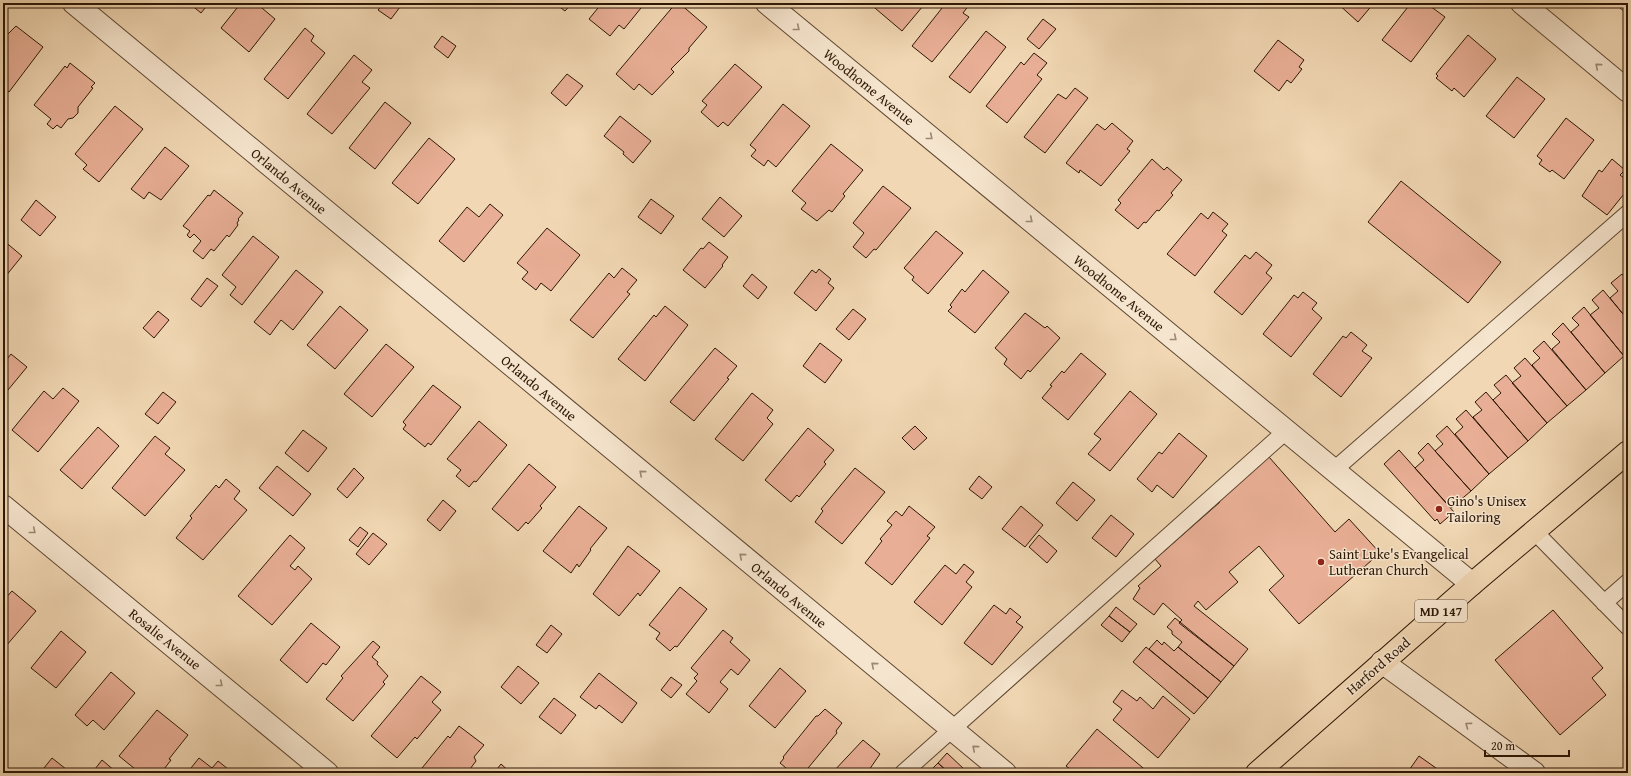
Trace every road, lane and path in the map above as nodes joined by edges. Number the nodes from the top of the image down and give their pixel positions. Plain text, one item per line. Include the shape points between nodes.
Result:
1 (74, 3) edge
2 (767, 3) edge
3 (1522, 3) edge
4 (1628, 91) edge
5 (1628, 212) edge
6 (1286, 431) junction
7 (1628, 452) edge
8 (1334, 470) junction
9 (3, 506) edge
10 (1534, 531) junction
11 (1628, 582) edge
12 (1472, 584) junction
13 (1604, 603) junction
14 (1628, 627) edge
15 (1382, 662) junction
16 (953, 730) junction
17 (327, 773) edge
18 (903, 773) edge
19 (1005, 773) edge
20 (1257, 773) edge
21 (1534, 773) edge

16 -> 1 street, Orlando Avenue
2 -> 6 street, Woodhome Avenue
4 -> 3 street
5 - 8 lane
6 - 8 street, Woodhome Avenue
6 - 16 lane
7 - 10 main road, Harford Road / MD 147
8 - 12 street, Woodhome Avenue
9 -> 17 street, Rosalie Avenue
10 - 12 main road, Harford Road / MD 147
10 - 13 lane
11 - 13 lane
12 - 15 main road, Harford Road / MD 147
13 - 14 lane
15 - 20 main road, Harford Road / MD 147
21 -> 15 street
16 - 18 lane
19 -> 16 street, Orlando Avenue

